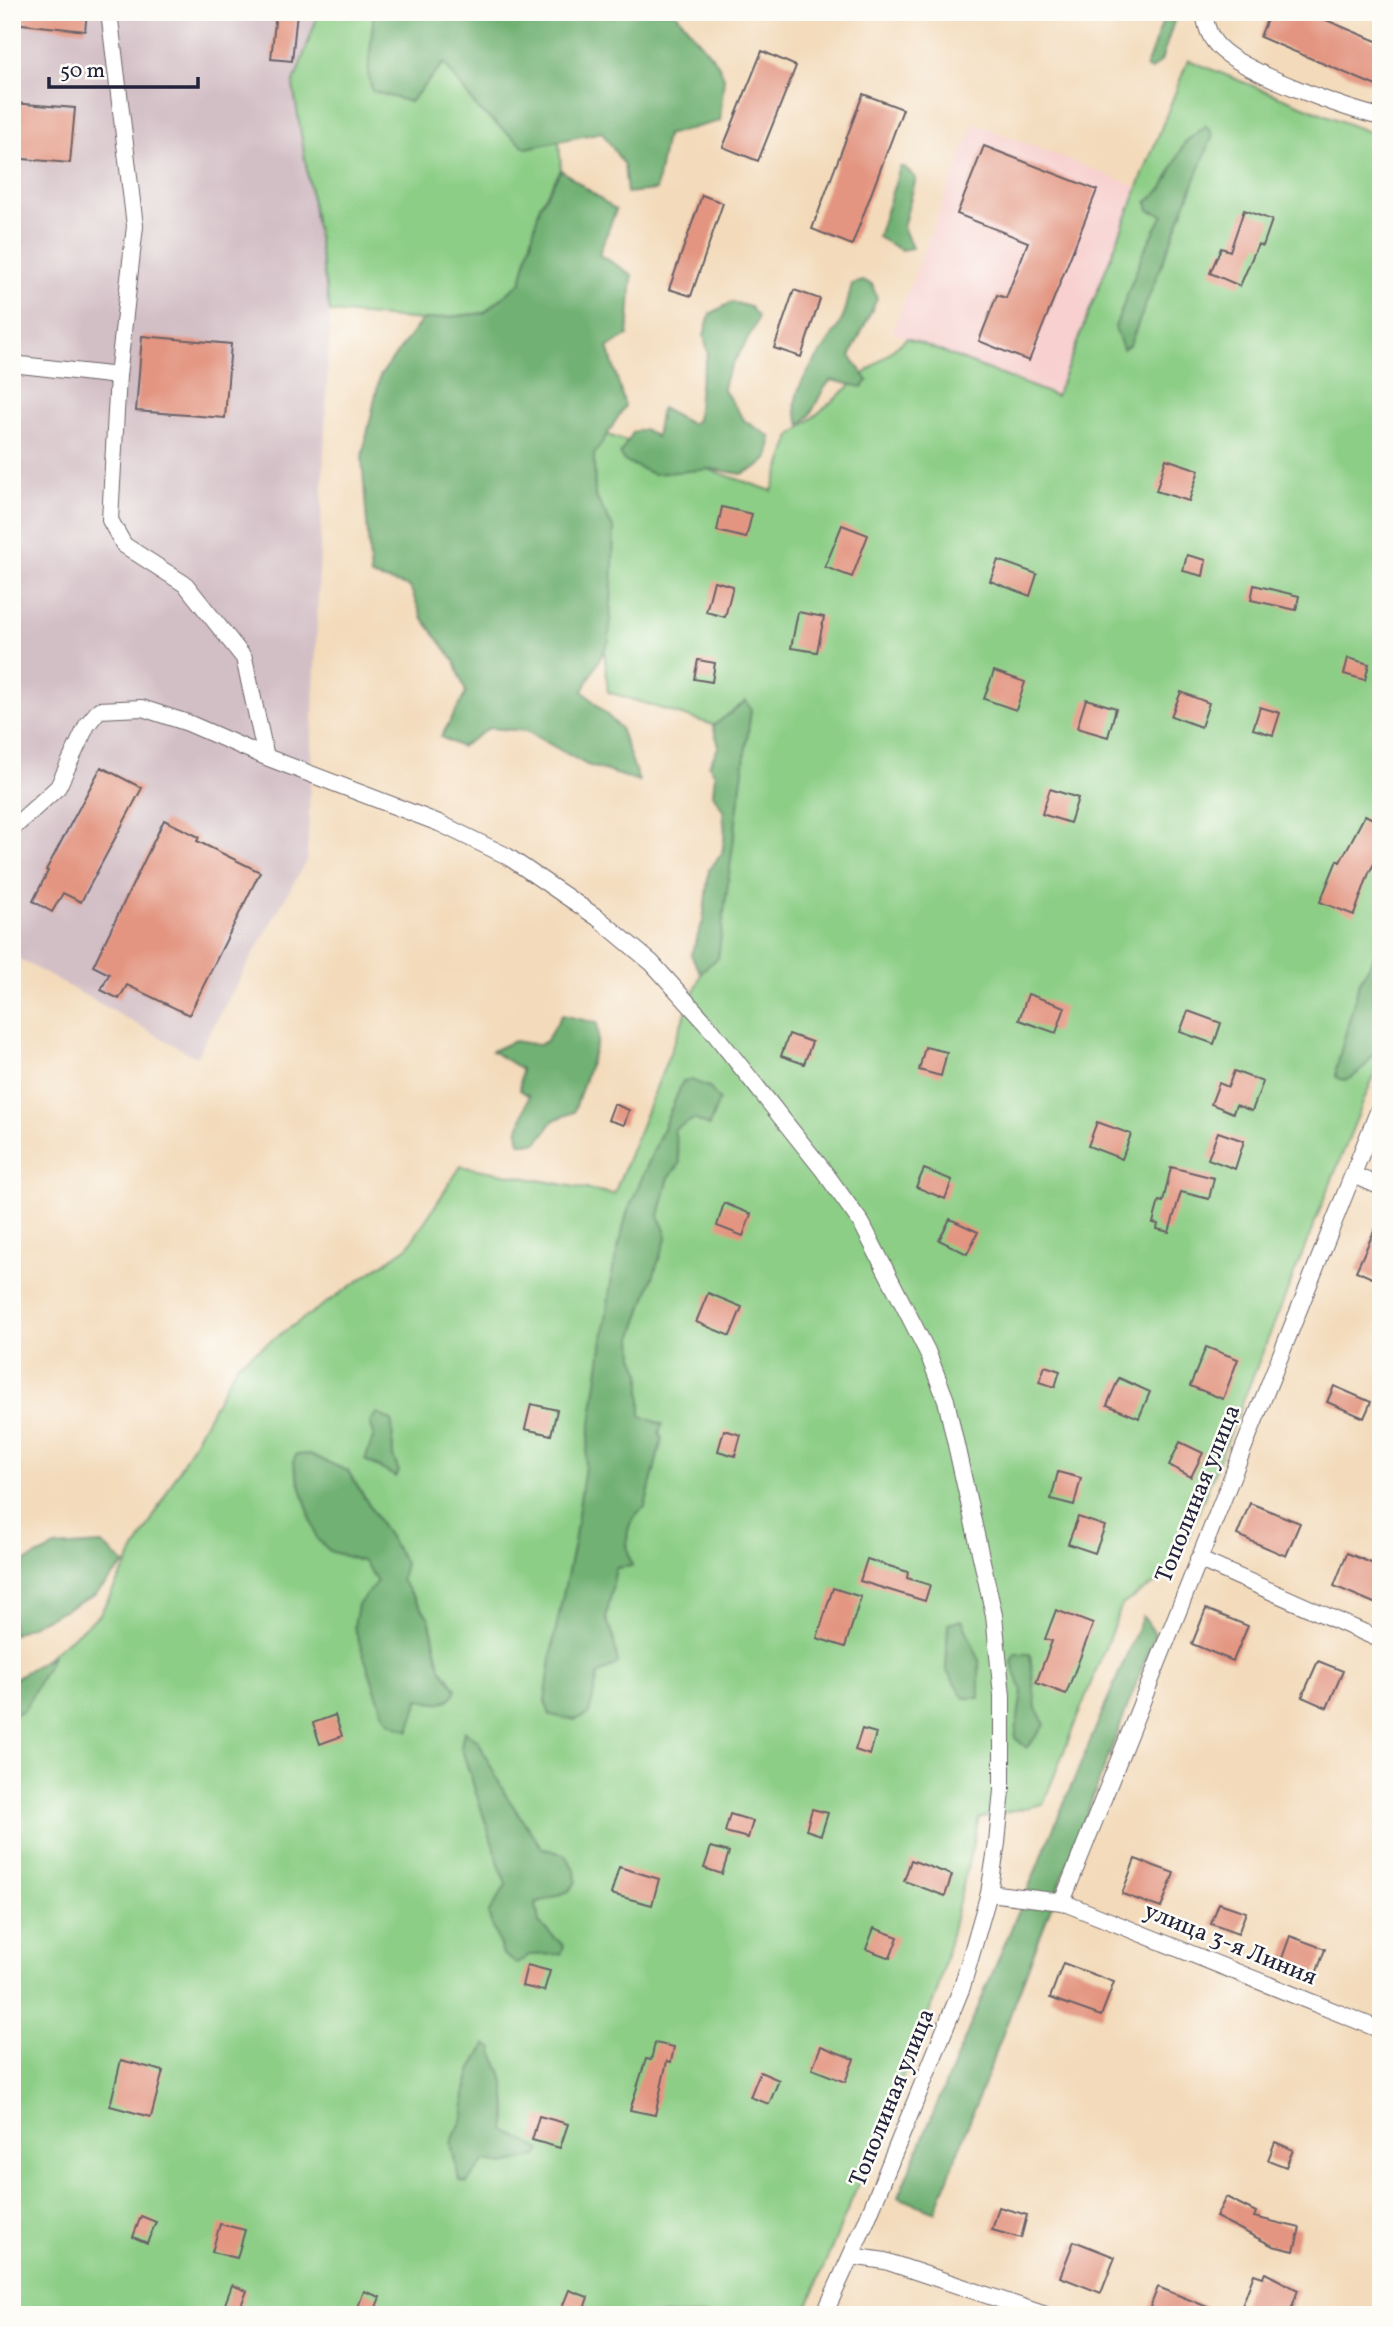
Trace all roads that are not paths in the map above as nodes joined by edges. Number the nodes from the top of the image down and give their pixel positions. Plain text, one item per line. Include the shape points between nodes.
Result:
1 (109, 12) edge
2 (1203, 12) edge
3 (1381, 117) edge
4 (12, 363) edge
5 (118, 376) junction
6 (266, 757) junction
7 (15, 826) dead end
8 (1381, 1104) edge
9 (1354, 1175) junction
10 (1381, 1187) edge
11 (1198, 1559) junction
12 (1381, 1640) edge
13 (989, 1893) junction
14 (1062, 1902) junction
15 (1381, 2030) edge
16 (851, 2256) junction
17 (824, 2315) edge
18 (1046, 2315) edge

1 - 5 street via 135,226
2 - 3 street via 1206,28 1221,50 1250,68
4 - 5 street
5 - 6 street via 110,520 124,545 186,584 244,659
6 - 7 street, Тополиная улица via 142,708 99,710 87,725 58,787
6 - 13 street, Тополиная улица via 426,818 507,856 598,918 652,963 706,1023 862,1224 904,1301 946,1400 994,1615 1002,1696 1002,1790
8 - 9 street, Тополиная улица
9 - 10 street
9 - 11 street, Тополиная улица
11 - 12 street
11 - 14 street, Тополиная улица
13 - 14 street, улица 3-я Линия
13 - 16 street, Тополиная улица via 943,2038
14 - 15 street, улица 3-я Линия
16 - 17 street, Тополиная улица
16 - 18 street via 885,2261

